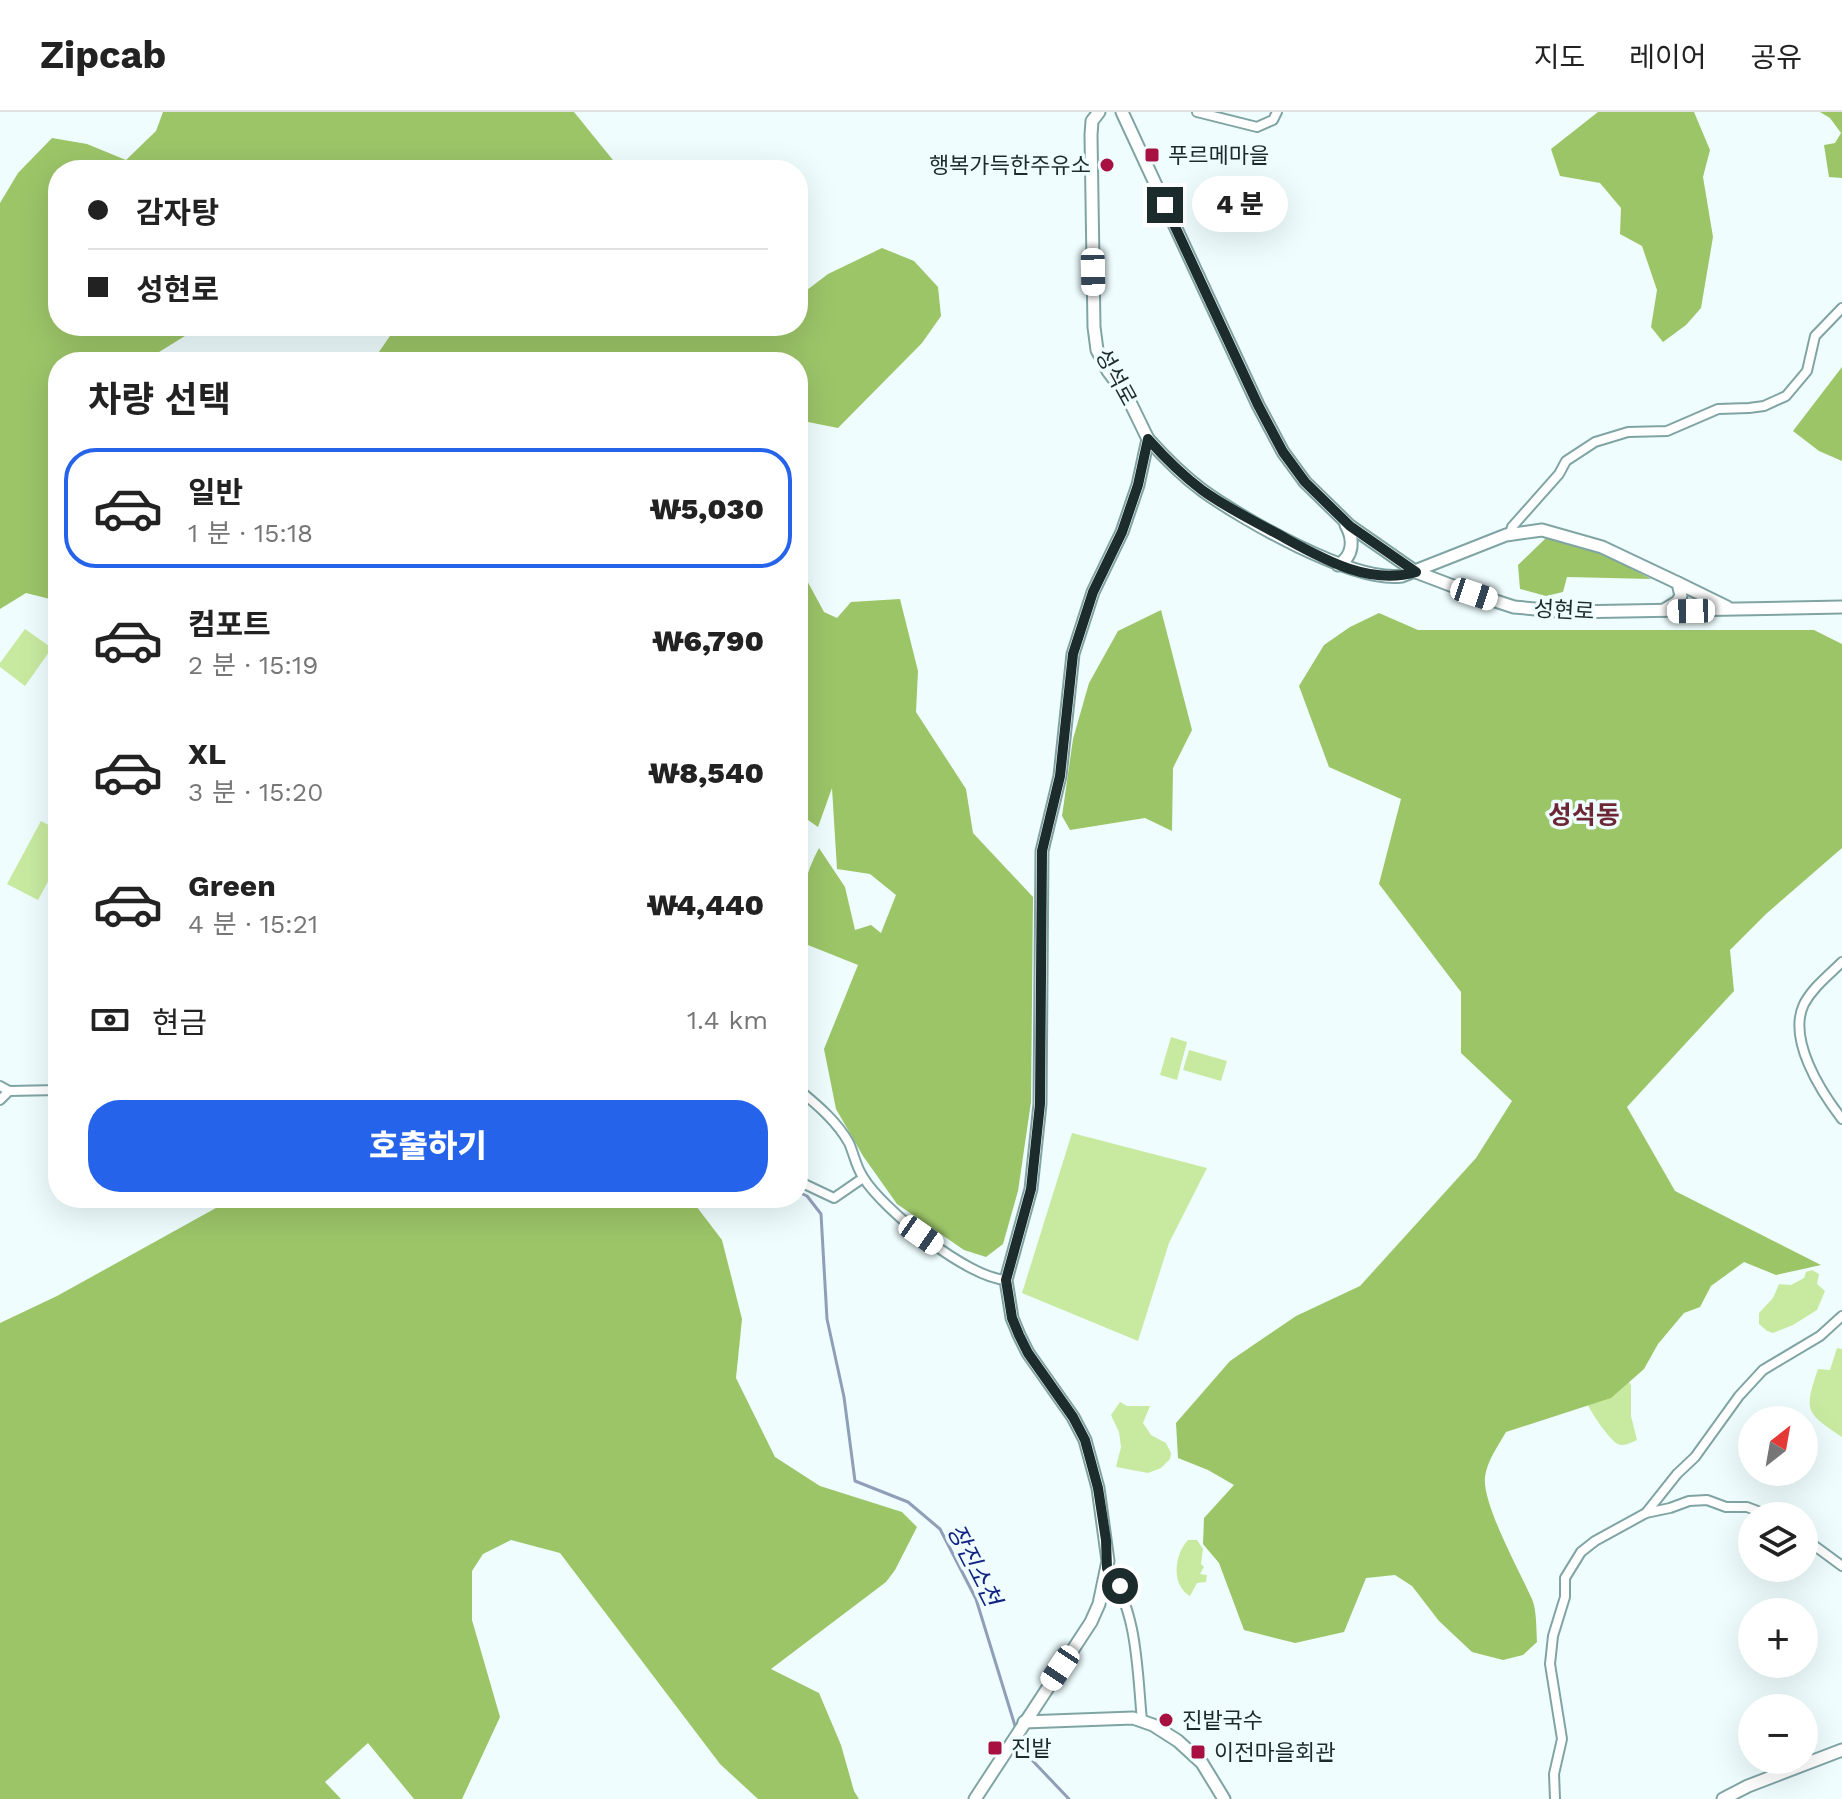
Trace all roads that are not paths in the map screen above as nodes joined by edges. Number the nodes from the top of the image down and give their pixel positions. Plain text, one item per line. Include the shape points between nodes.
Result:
1 (1122, 112) edge
2 (1197, 112) edge
3 (1277, 112) edge
4 (1094, 115) edge
5 (1842, 308) edge
6 (1148, 439) junction
7 (1341, 517) junction
8 (1510, 534) junction
9 (1338, 565) junction
10 (1416, 572) junction
11 (1678, 583) junction
12 (1842, 607) edge
13 (1735, 609) junction
14 (1660, 612) junction
15 (1842, 962) edge
16 (0, 1086) edge
17 (48, 1090) edge
18 (9, 1091) junction
19 (808, 1097) edge
20 (0, 1100) edge
21 (1842, 1119) edge
22 (863, 1178) junction
23 (808, 1186) edge
24 (1006, 1280) junction
25 (1842, 1316) edge
26 (1738, 1507) edge
27 (1646, 1513) junction
28 (1818, 1548) edge
29 (1842, 1566) edge
30 (1107, 1568) junction
31 (1142, 1721) junction
32 (1022, 1724) junction
33 (1842, 1750) edge
34 (975, 1799) edge
35 (1224, 1799) edge
36 (1555, 1799) edge
37 (1723, 1799) edge

1 - 7 street, 성현로 via 1283,452
2 - 3 street via 1257,127
4 - 6 street, 성석로 via 1097,350
5 - 8 street via 1815,336 1807,371 1786,396 1764,406 1718,409 1667,431 1628,432 1595,442 1566,461
6 - 9 street, 성석로 via 1202,490
6 - 24 street via 1122,532 1093,592 1073,654 1060,776 1042,851 1040,1104 1031,1189
7 - 9 street via 1352,544
7 - 10 street, 성현로
8 - 10 street
8 - 11 street via 1531,529 1565,534
9 - 10 street, 성석로 via 1394,577
10 - 14 street, 성현로 via 1514,607
11 - 13 street
11 - 14 street via 1680,599
12 - 13 street, 성현로
13 - 14 street, 성현로
15 - 21 street via 1804,1003 1799,1025 1813,1075
16 - 18 street
17 - 18 street
18 - 20 street
19 - 22 street via 848,1140
22 - 23 street via 834,1198
22 - 24 street via 932,1243 986,1276
24 - 30 street via 1019,1335 1085,1440 1098,1488
25 - 27 street via 1809,1344 1763,1370
26 - 27 street via 1689,1501
27 - 36 street via 1581,1552 1565,1578 1550,1664 1562,1739
28 - 29 street
30 - 31 street via 1120,1586 1135,1640
30 - 32 street via 1091,1622
31 - 32 street
31 - 35 street via 1178,1741 1202,1763
32 - 34 street
33 - 37 street

